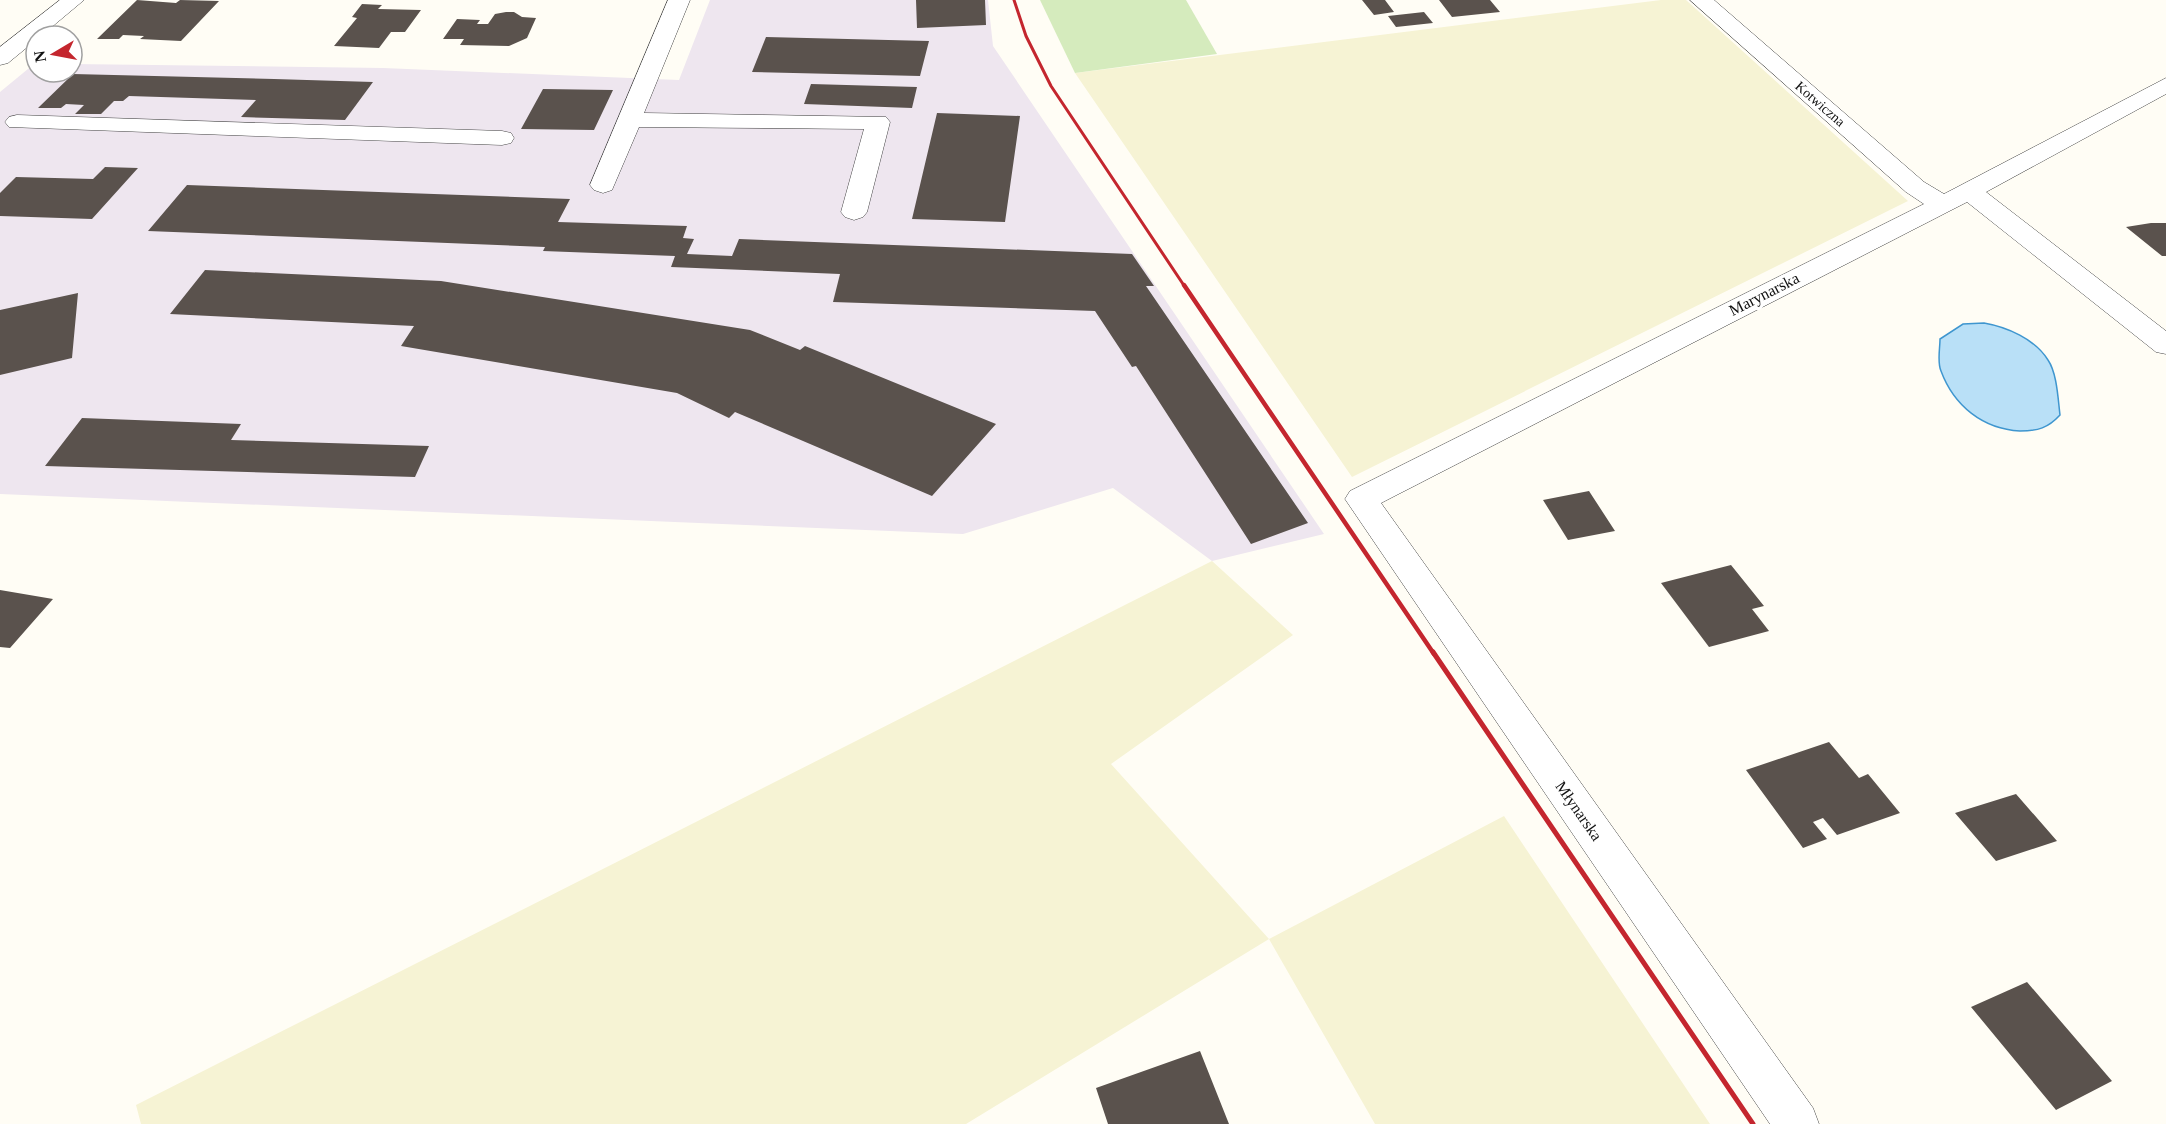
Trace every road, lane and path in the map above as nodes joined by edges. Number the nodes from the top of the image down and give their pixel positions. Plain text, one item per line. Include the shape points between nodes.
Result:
1 (73, 0) edge
2 (679, 0) edge
3 (1701, 0) edge
4 (0, 58) edge
5 (2166, 85) edge
6 (630, 120) junction
7 (6, 126) edge
8 (502, 138) dead end
9 (603, 185) dead end
10 (1969, 191) junction
11 (1942, 204) junction
12 (854, 212) dead end
13 (2166, 345) edge
14 (1361, 499) joint
15 (1797, 1124) edge

1 - 4 street
2 - 6 street
3 - 11 street, Kotwiczna via 1915,187
5 - 10 street, Marynarska
6 - 9 street
6 - 12 street via 878,122
7 - 8 street
10 - 11 street, Marynarska
10 - 13 street
11 - 14 street, Marynarska
14 - 15 street, Młynarska

